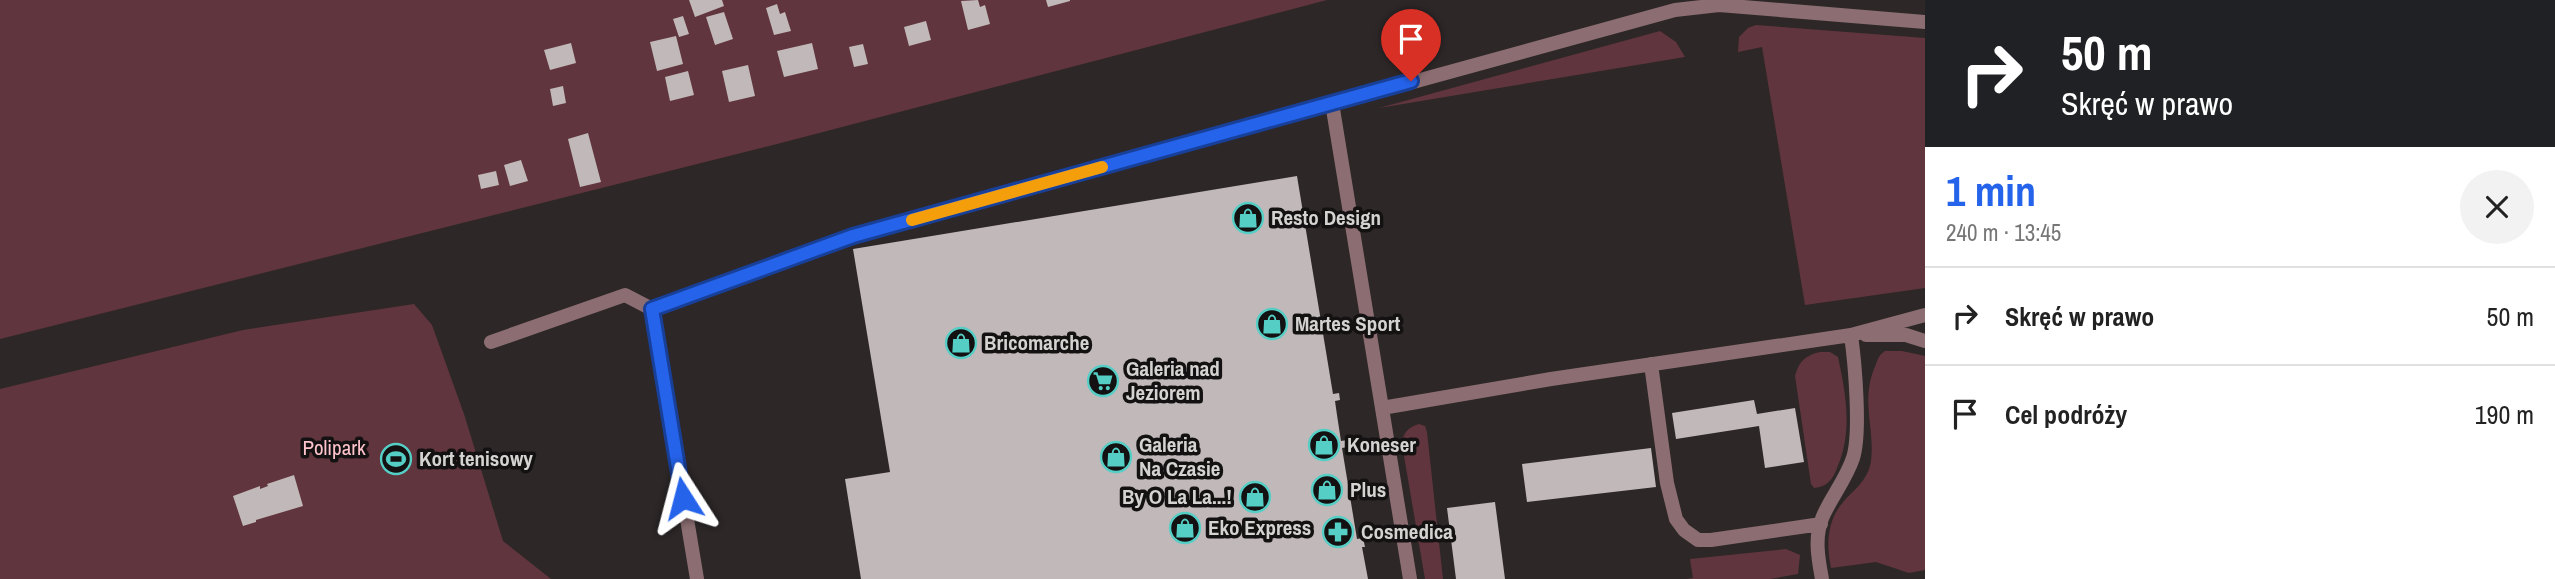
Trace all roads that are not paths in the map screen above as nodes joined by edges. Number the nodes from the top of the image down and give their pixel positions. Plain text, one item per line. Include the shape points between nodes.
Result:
1 (1925, 22) edge
2 (1332, 103) junction
3 (652, 309) junction
4 (1925, 314) edge
5 (1850, 335) junction
6 (1925, 341) edge
7 (491, 342) dead end
8 (1651, 364) junction
9 (1382, 408) junction
10 (1822, 520) junction
11 (697, 579) edge
12 (1410, 579) edge
13 (1822, 579) edge

1 - 2 lane via 1699,6
2 - 3 lane via 853,236
2 - 9 lane
3 - 7 lane via 625,295
3 - 11 lane
4 - 5 lane
5 - 6 lane via 1906,335
5 - 8 lane
5 - 10 lane via 1857,432 1854,456
8 - 9 lane
8 - 10 lane via 1667,483 1675,519 1684,530 1698,540 1712,540
9 - 12 lane
10 - 13 lane via 1817,554

